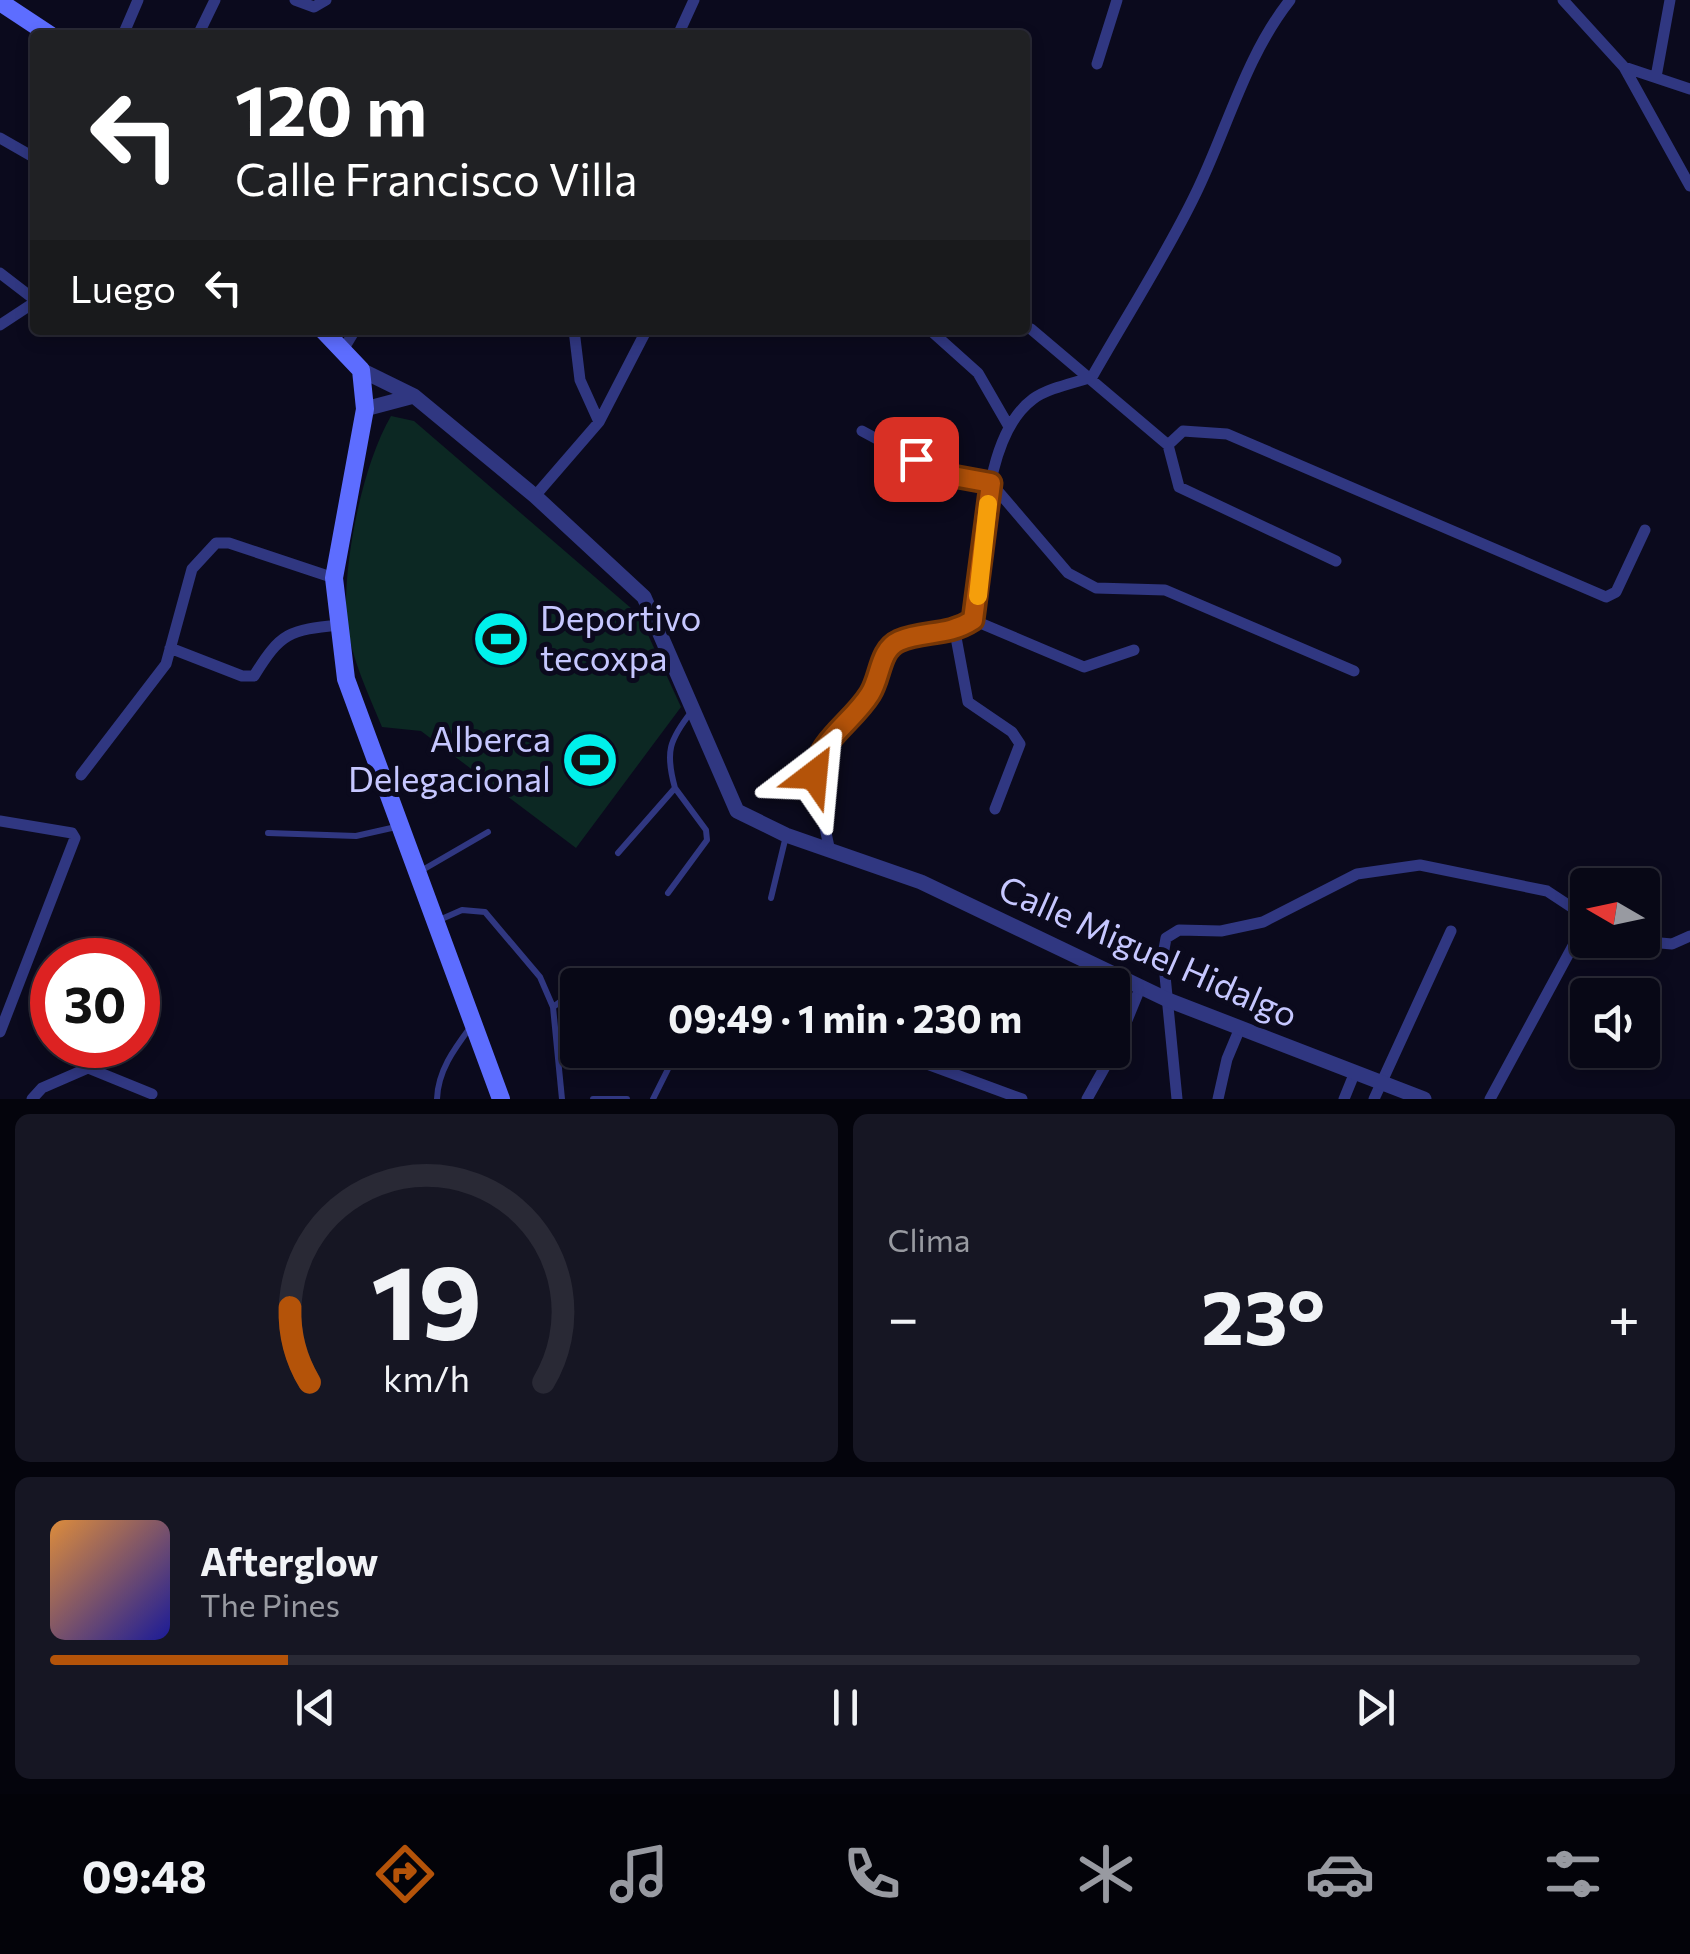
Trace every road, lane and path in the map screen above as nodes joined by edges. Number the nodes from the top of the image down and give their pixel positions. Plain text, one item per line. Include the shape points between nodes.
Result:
1 (138, 0) edge
2 (214, 0) edge
3 (294, 0) edge
4 (326, 0) edge
5 (694, 0) edge
6 (1117, 0) edge
7 (1290, 0) edge
8 (1564, 0) edge
9 (1670, 0) edge
10 (0, 2) edge
11 (42, 30) edge
12 (125, 30) edge
13 (200, 30) edge
14 (680, 30) edge
15 (1098, 64) dead end
16 (1624, 67) junction
17 (1656, 77) junction
18 (1690, 89) edge
19 (0, 138) edge
20 (30, 155) edge
21 (1690, 186) edge
22 (0, 273) edge
23 (30, 297) edge
24 (30, 304) edge
25 (0, 325) edge
26 (1031, 329) dead end
27 (328, 335) edge
28 (353, 335) edge
29 (575, 335) edge
30 (644, 335) edge
31 (936, 335) edge
32 (343, 350) junction
33 (361, 370) junction
34 (1092, 377) junction
35 (414, 396) junction
36 (364, 409) junction
37 (598, 422) junction
38 (1008, 424) junction
39 (862, 431) dead end
40 (1168, 446) junction
41 (991, 483) junction
42 (535, 496) junction
43 (1645, 530) dead end
44 (1336, 561) dead end
45 (334, 578) junction
46 (973, 620) junction
47 (340, 624) junction
48 (955, 632) junction
49 (170, 648) junction
50 (1134, 650) dead end
51 (1354, 671) dead end
52 (692, 711) junction
53 (81, 775) dead end
54 (675, 788) junction
55 (995, 809) dead end
56 (0, 821) edge
57 (401, 826) junction
58 (488, 832) dead end
59 (268, 834) dead end
60 (786, 835) junction
61 (829, 847) junction
62 (618, 853) dead end
63 (418, 872) junction
64 (668, 893) dead end
65 (771, 898) dead end
66 (1570, 906) edge
67 (436, 922) junction
68 (1450, 931) dead end
69 (1690, 936) edge
70 (1660, 943) edge
71 (1570, 951) edge
72 (1141, 986) junction
73 (1168, 1000) junction
74 (560, 1002) edge
75 (553, 1007) junction
76 (473, 1023) junction
77 (1240, 1028) junction
78 (0, 1032) edge
79 (668, 1068) edge
80 (938, 1068) edge
81 (1356, 1072) junction
82 (1381, 1083) junction
83 (152, 1094) dead end
84 (32, 1099) edge
85 (437, 1099) edge
86 (501, 1099) edge
87 (562, 1099) edge
88 (593, 1099) edge
89 (628, 1099) edge
90 (653, 1099) edge
91 (1022, 1099) edge
92 (1087, 1099) edge
93 (1177, 1099) edge
94 (1218, 1099) edge
95 (1344, 1099) edge
96 (1374, 1099) edge
97 (1424, 1099) edge
98 (1490, 1099) edge

1 - 12 street
2 - 13 street
3 - 4 street via 314,7
5 - 14 street
6 - 15 street
7 - 34 street via 1232,104 1195,194
8 - 16 street
9 - 17 street
10 - 11 main road
16 - 17 street
16 - 21 street
17 - 18 street
19 - 20 street
22 - 23 street
24 - 25 street
26 - 34 street
27 - 32 main road
28 - 32 street
29 - 37 street via 580,380
30 - 37 street
31 - 38 street via 978,373
32 - 33 main road
33 - 35 street, Calle Miguel Hidalgo
33 - 36 main road
34 - 38 street via 1035,397
34 - 40 street
35 - 36 street
35 - 42 street, Calle Miguel Hidalgo
36 - 45 main road
37 - 42 street
38 - 41 street
39 - 41 street via 942,474
40 - 43 street via 1183,432 1227,434 1606,596 1616,592
40 - 44 street via 1179,487
41 - 46 street
41 - 51 street via 1068,572 1096,588 1165,590
42 - 52 street, Calle Miguel Hidalgo via 644,597
45 - 47 main road
45 - 49 street via 216,543 192,569
46 - 48 street
46 - 50 street via 1084,666
47 - 49 street via 294,629 275,643 254,676
47 - 57 main road via 346,679
48 - 55 street via 968,702 1020,744
48 - 61 street via 899,641 884,654 870,695 816,756
49 - 53 street via 166,664
52 - 54 lane via 668,742
52 - 60 street, Calle Miguel Hidalgo via 738,812
54 - 62 lane
54 - 64 lane via 707,840
56 - 78 street via 75,838
57 - 59 lane via 356,836
57 - 63 main road
58 - 63 lane
60 - 61 street, Calle Miguel Hidalgo
60 - 65 lane
61 - 72 street, Calle Miguel Hidalgo via 922,882
63 - 67 main road
66 - 73 street via 1547,890 1420,864 1357,874 1262,922 1221,931 1179,930 1166,938
67 - 75 lane via 462,910 485,912 540,977
67 - 76 main road
68 - 82 street
69 - 70 street
71 - 98 street
72 - 73 street, Calle Miguel Hidalgo
72 - 92 street
73 - 77 street, Calle Miguel Hidalgo
73 - 93 street
74 - 75 lane
75 - 87 lane
76 - 85 lane via 450,1054
76 - 86 main road
77 - 81 street, Calle Miguel Hidalgo
77 - 94 street
79 - 90 lane
80 - 91 street
81 - 82 street, Calle Miguel Hidalgo
81 - 95 street
82 - 96 street
82 - 97 street, Calle Miguel Hidalgo
83 - 84 street via 88,1068
88 - 89 lane

